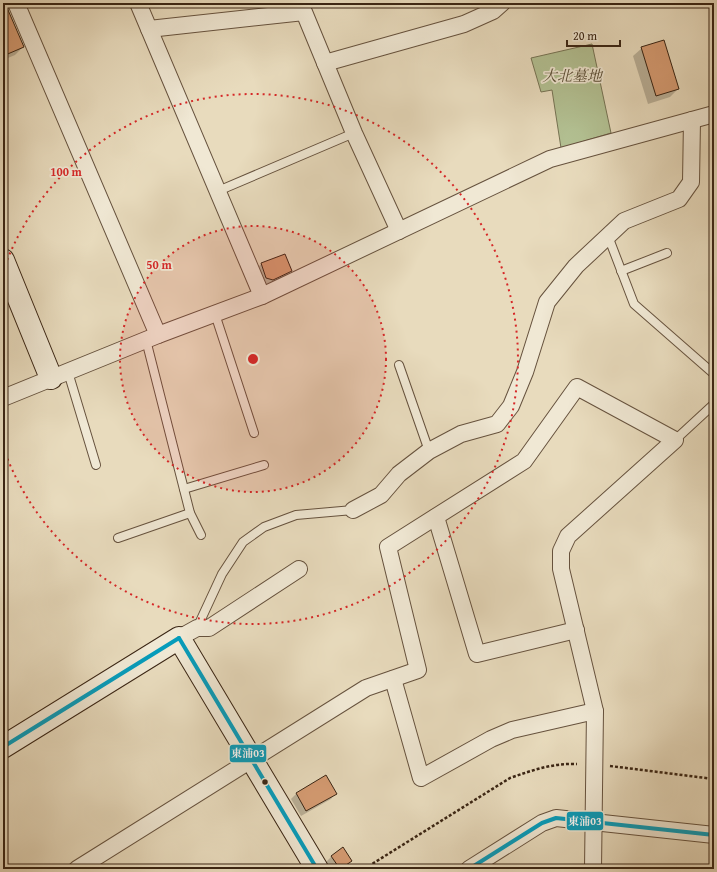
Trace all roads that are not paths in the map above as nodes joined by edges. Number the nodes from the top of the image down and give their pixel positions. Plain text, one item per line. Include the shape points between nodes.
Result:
1 (16, 3) edge
2 (138, 3) edge
3 (502, 3) edge
4 (149, 29) junction
5 (325, 63) junction
6 (714, 114) edge
7 (692, 120) junction
8 (354, 133) junction
9 (218, 191) junction
10 (399, 231) junction
11 (608, 236) junction
12 (667, 253) dead end
13 (3, 260) edge
14 (621, 271) junction
15 (262, 296) junction
16 (215, 314) junction
17 (152, 338) junction
18 (399, 365) dead end
19 (714, 374) edge
20 (59, 375) junction
21 (3, 398) edge
22 (714, 404) edge
23 (254, 433) dead end
24 (675, 440) junction
25 (429, 451) junction
26 (96, 465) dead end
27 (264, 465) dead end
28 (184, 489) junction
29 (353, 510) joint
30 (190, 512) junction
31 (436, 517) junction
32 (202, 535) dead end
33 (118, 538) dead end
34 (299, 569) dead end
35 (576, 630) junction
36 (188, 633) junction
37 (393, 679) junction
38 (595, 711) junction
39 (3, 747) edge
40 (251, 759) junction
41 (595, 822) junction
42 (714, 835) edge
43 (77, 869) edge
44 (317, 869) edge
45 (469, 869) edge
46 (594, 869) edge

1 - 17 street
2 - 4 street
3 - 5 street via 494,11 464,24
4 - 5 street via 304,12
4 - 9 street
5 - 8 street
6 - 7 street
7 - 10 street via 550,159
7 - 11 street via 691,182 679,199 624,221
8 - 9 lane
8 - 10 street
9 - 15 street
10 - 15 street
11 - 14 lane
11 - 25 street via 576,266 547,302 514,399 497,424 461,434
12 - 14 lane
13 - 20 street
14 - 19 lane via 634,304
15 - 16 street
16 - 17 street
16 - 23 lane
17 - 20 street
17 - 28 lane
18 - 25 lane
20 - 21 street
20 - 26 lane
22 - 24 lane
24 - 31 street via 577,387 524,461
24 - 35 street via 568,536 561,551 561,569
25 - 29 street via 399,474 381,495
27 - 28 lane
28 - 30 lane
29 - 36 lane via 296,515 264,527 243,542
30 - 32 lane
30 - 33 lane
31 - 35 street via 477,654
31 - 37 street via 388,547 418,670
34 - 36 street via 208,628
35 - 38 street
36 - 39 street
36 - 40 street
37 - 38 street via 421,778 512,730
37 - 40 street via 366,688
38 - 41 street
40 - 43 street
40 - 44 street
41 - 42 street
41 - 45 street via 556,818 542,823
41 - 46 street

